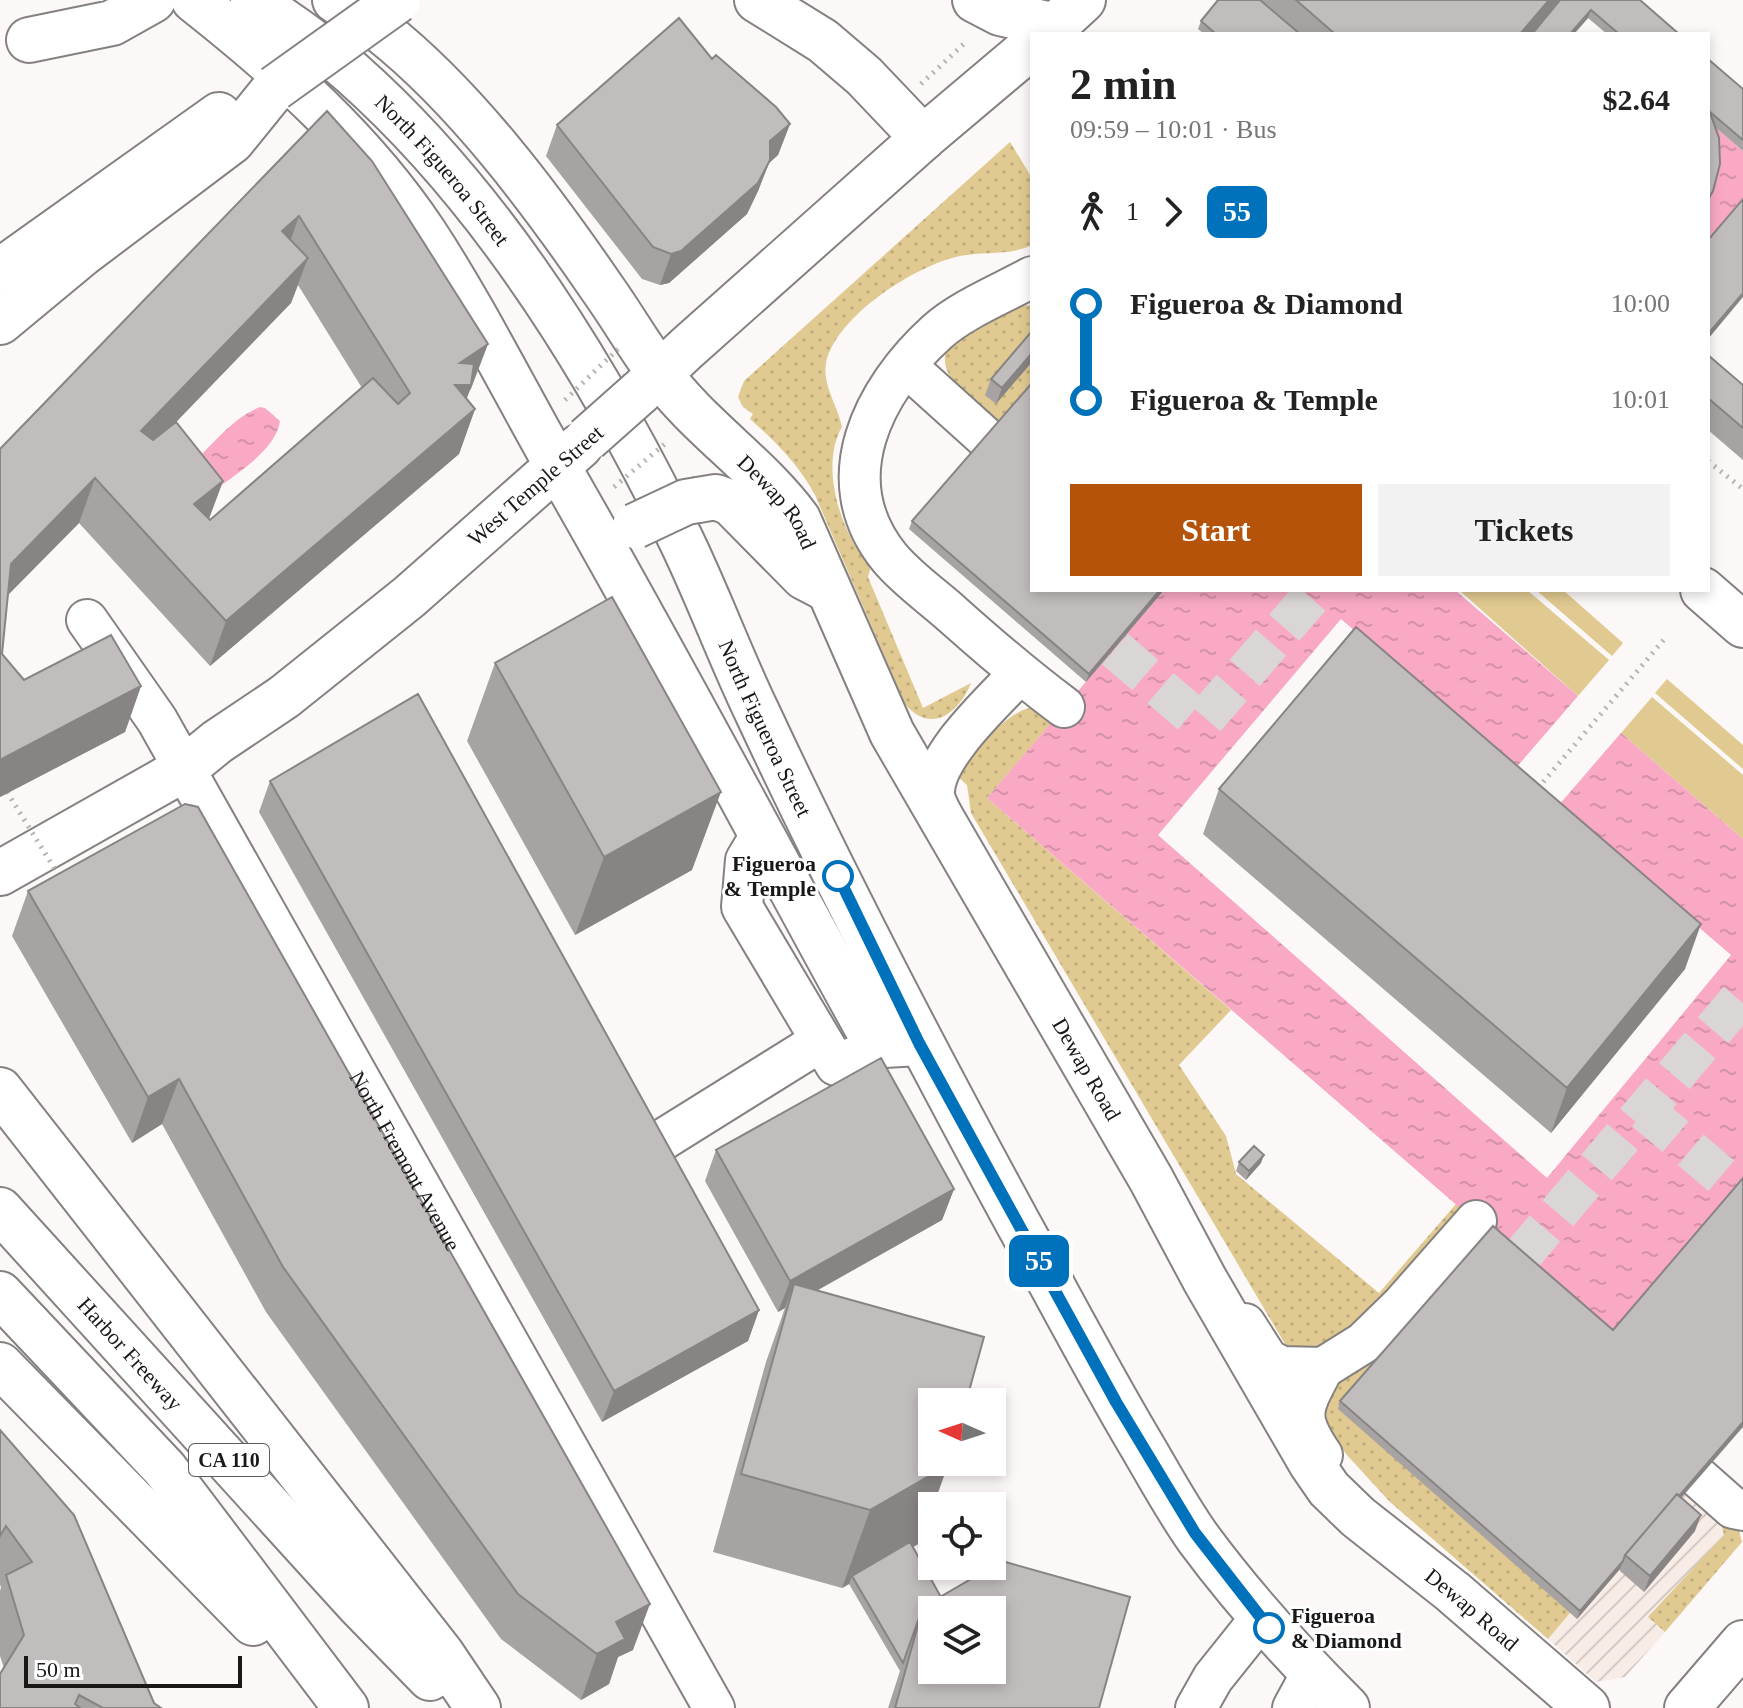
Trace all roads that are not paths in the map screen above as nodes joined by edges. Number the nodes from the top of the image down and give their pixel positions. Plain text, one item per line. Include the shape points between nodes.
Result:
1 (92, 0) edge
2 (153, 0) edge
3 (194, 0) edge
4 (253, 0) edge
5 (335, 0) edge
6 (398, 0) edge
7 (757, 0) edge
8 (971, 21) edge
9 (1054, 23) edge
10 (1030, 44) edge
11 (14, 49) edge
12 (923, 138) junction
13 (158, 177) junction
14 (0, 271) edge
15 (1030, 278) edge
16 (0, 322) edge
17 (906, 366) junction
18 (651, 384) junction
19 (987, 439) edge
20 (572, 453) junction
21 (613, 564) junction
22 (830, 590) junction
23 (1705, 592) edge
24 (87, 620) dead end
25 (1743, 625) edge
26 (1019, 674) junction
27 (1064, 707) dead end
28 (892, 733) junction
29 (958, 739) junction
30 (184, 769) junction
31 (946, 826) junction
32 (761, 835) junction
33 (0, 873) edge
34 (821, 1041) junction
35 (901, 1044) junction
36 (0, 1061) edge
37 (0, 1090) edge
38 (44, 1145) junction
39 (643, 1152) edge
40 (0, 1210) edge
41 (1476, 1221) dead end
42 (1205, 1280) junction
43 (0, 1294) edge
44 (0, 1365) edge
45 (1323, 1368) junction
46 (0, 1407) edge
47 (1743, 1492) edge
48 (1743, 1510) edge
49 (1358, 1517) junction
50 (1261, 1618) junction
51 (1743, 1643) edge
52 (1302, 1690) edge
53 (334, 1708) edge
54 (346, 1708) edge
55 (460, 1708) edge
56 (478, 1708) edge
57 (714, 1708) edge
58 (1196, 1708) edge
59 (1347, 1708) edge
60 (1587, 1708) edge
61 (1687, 1708) edge

1 - 11 main road
2 - 11 main road via 112,23
3 - 20 main road via 270,61 353,145 424,232
4 - 35 main road, North Figueroa Street via 324,50 391,109 475,204 590,369 682,541
5 - 18 main road, Dewap Road via 380,30 472,121 563,232
6 - 13 main road, bridge via 275,88 232,141
7 - 12 main road via 823,41
8 - 9 main road via 1000,13
10 - 12 main road, West Temple Street
12 - 18 main road, West Temple Street
13 - 14 main road via 120,187
13 - 16 main road via 82,254
15 - 17 street via 939,330
17 - 19 street
17 - 26 street via 869,424 858,482 863,510 890,558
18 - 20 main road, West Temple Street, bridge
18 - 22 main road, Dewap Road via 696,417 781,495 798,519
20 - 21 main road
20 - 30 main road, West Temple Street via 409,597
21 - 22 main road, bridge via 623,537 635,526 686,502 716,497 731,503 804,577
21 - 32 main road
22 - 28 main road, Dewap Road
23 - 25 main road
24 - 30 street, North Fremont Avenue via 146,702
26 - 27 street
26 - 29 street
28 - 29 street
28 - 31 main road, Dewap Road
29 - 31 street via 934,793
30 - 33 main road, West Temple Street
30 - 57 street, North Fremont Avenue
31 - 42 main road, Dewap Road
32 - 34 street via 746,860 742,907
32 - 35 main road via 867,1028
34 - 35 street via 836,1065
34 - 39 street
35 - 50 main road, North Figueroa Street via 1161,1479
36 - 38 main road
37 - 38 main road
38 - 56 main road via 441,1653
40 - 55 main road, Harbor Freeway / CA 110 via 359,1605
41 - 45 street via 1363,1343
42 - 45 street via 1238,1315 1268,1360 1282,1367
42 - 49 main road, Dewap Road via 1311,1463
43 - 54 main road, CA 110 via 165,1469
44 - 53 main road
45 - 49 street via 1306,1401 1303,1421 1348,1491
46 - 53 main road
47 - 48 street via 1705,1471 1733,1508
49 - 60 main road, Dewap Road
50 - 52 main road, North Figueroa Street
50 - 58 street
51 - 61 main road
52 - 59 main road, North Figueroa Street

